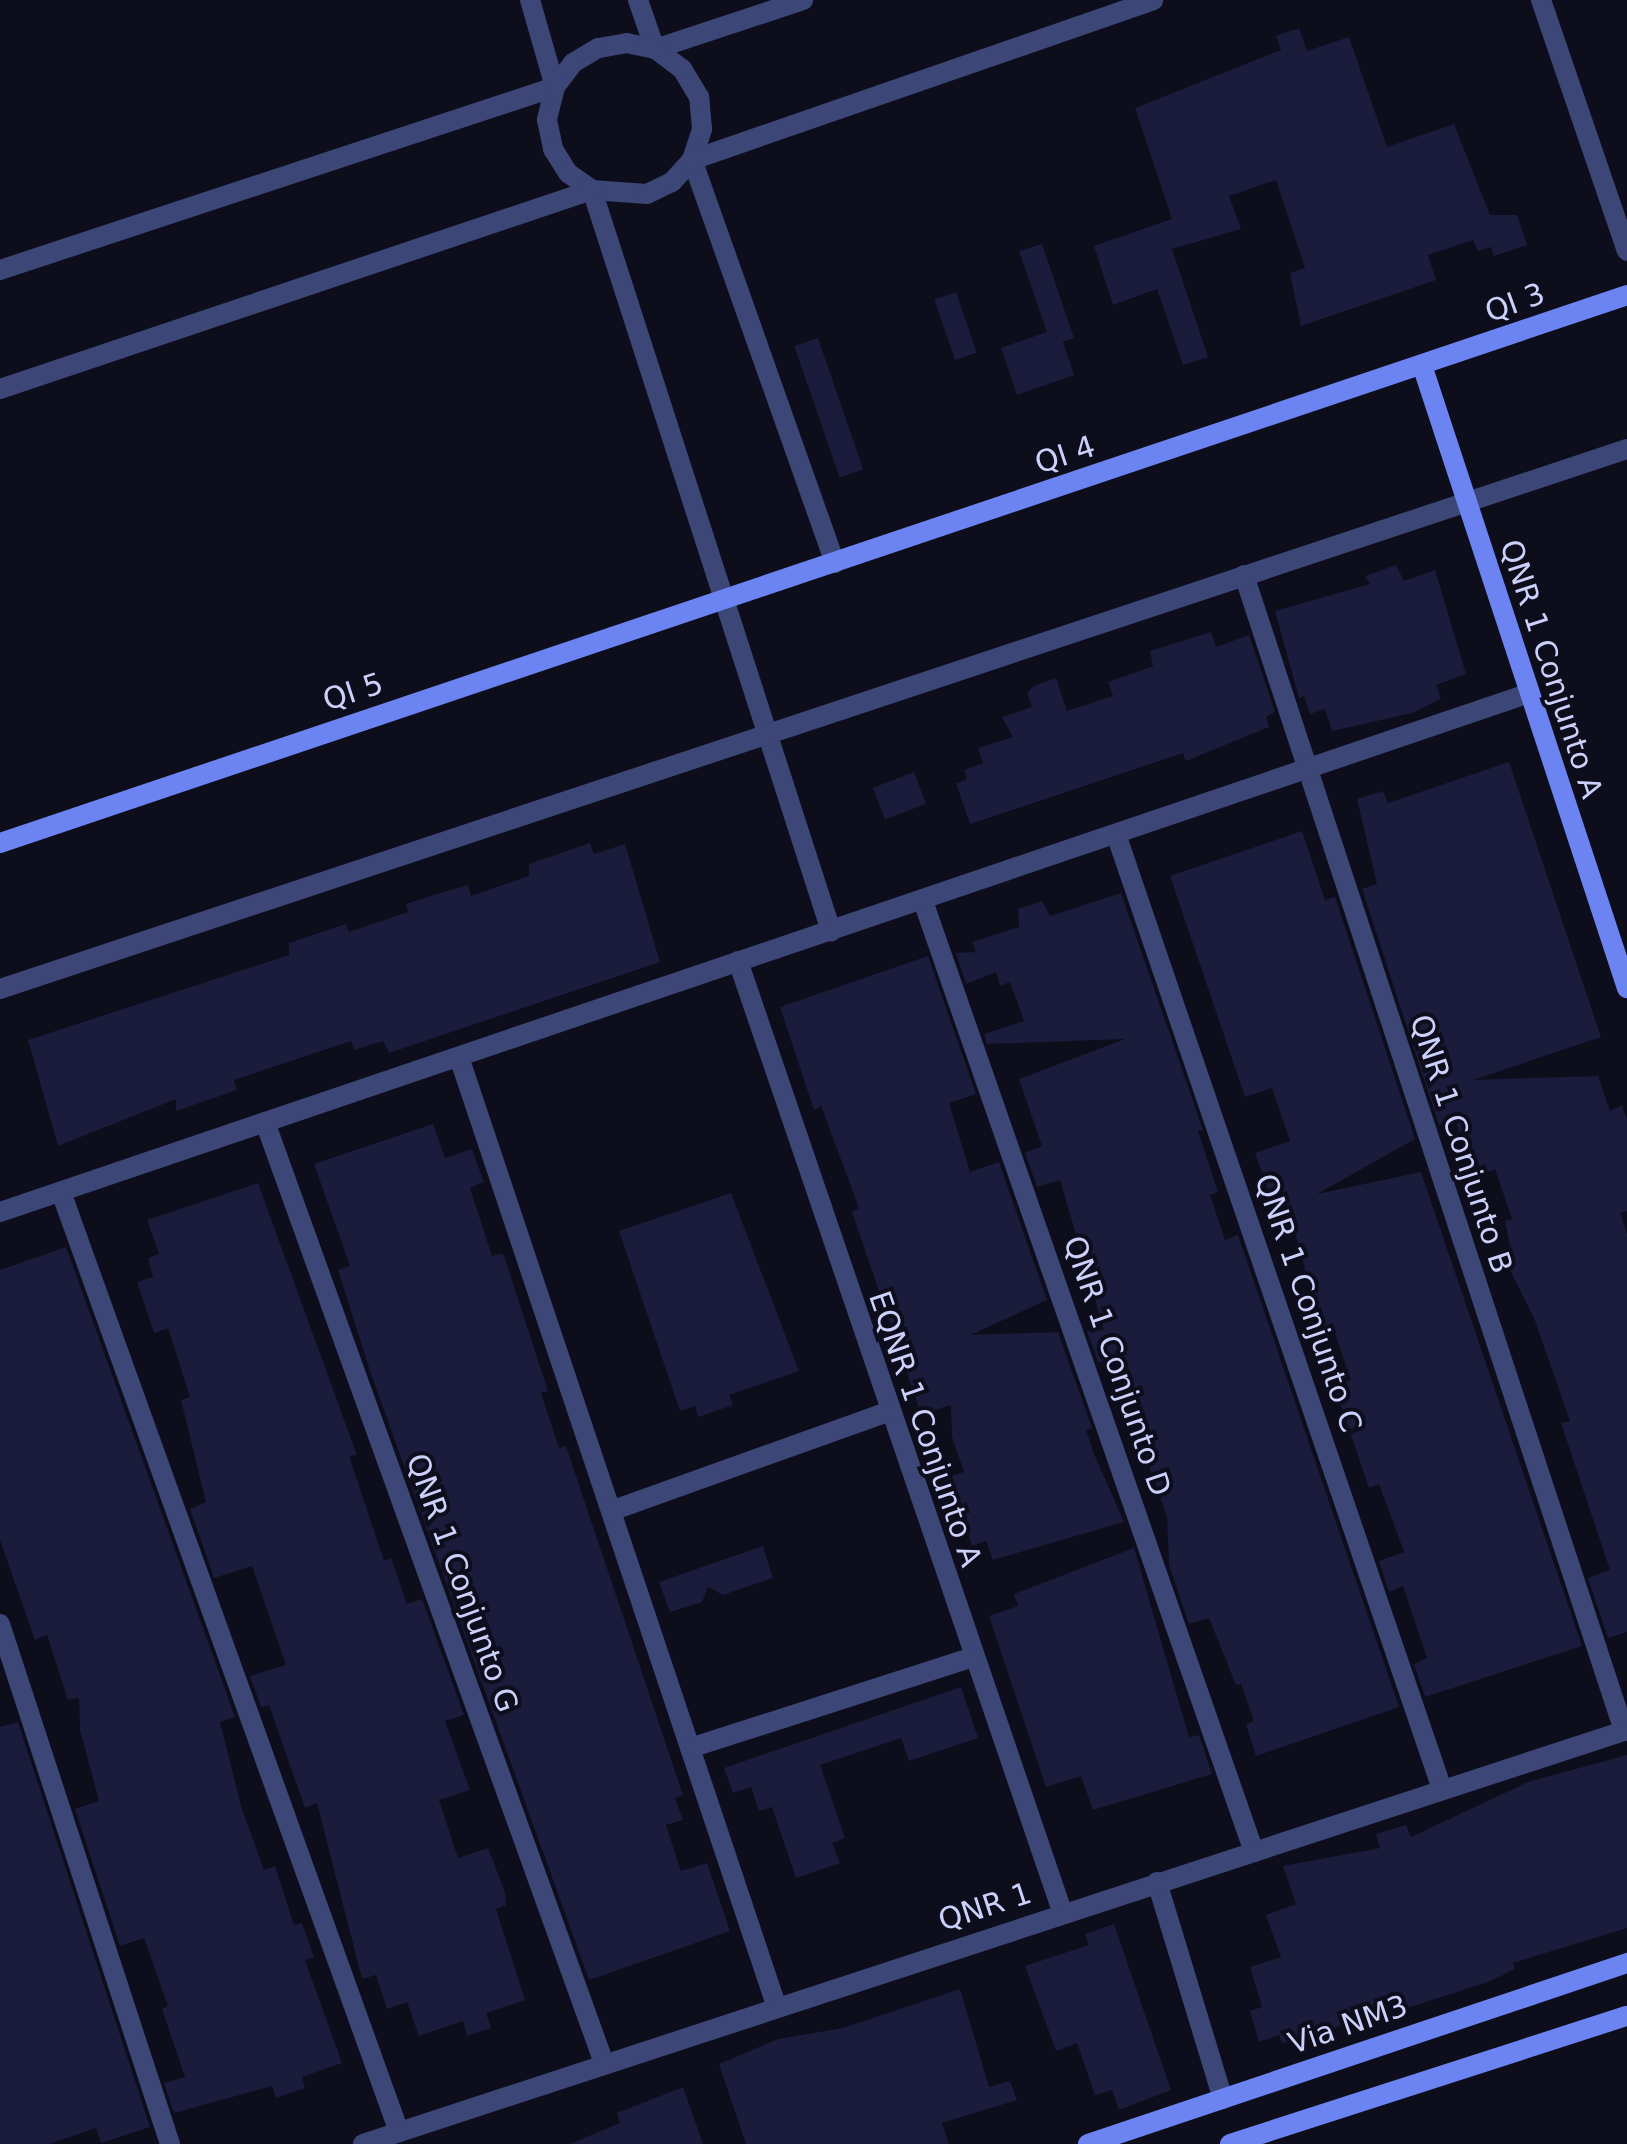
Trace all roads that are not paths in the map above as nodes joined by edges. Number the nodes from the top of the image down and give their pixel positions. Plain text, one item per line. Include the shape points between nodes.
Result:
1 (530, 0) edge
2 (638, 0) edge
3 (803, 0) edge
4 (1153, 0) edge
5 (1541, 0) edge
6 (655, 50) junction
7 (555, 87) junction
8 (692, 160) junction
9 (592, 190) junction
10 (1620, 213) edge
11 (1627, 251) edge
12 (0, 270) edge
13 (1627, 294) edge
14 (1423, 368) junction
15 (0, 389) edge
16 (1627, 449) edge
17 (1465, 503) junction
18 (835, 563) junction
19 (1244, 575) junction
20 (726, 600) junction
21 (1526, 694) junction
22 (766, 731) junction
23 (1306, 771) junction
24 (1117, 837) junction
25 (0, 842) edge
26 (923, 901) junction
27 (831, 930) junction
28 (738, 962) junction
29 (1625, 979) edge
30 (0, 989) edge
31 (458, 1057) junction
32 (265, 1122) junction
33 (61, 1192) junction
34 (0, 1212) edge
35 (886, 1412) junction
36 (611, 1511) junction
37 (0, 1624) edge
38 (972, 1658) junction
39 (1626, 1730) edge
40 (690, 1748) junction
41 (1442, 1790) junction
42 (1254, 1852) junction
43 (1157, 1882) junction
44 (1063, 1914) junction
45 (1627, 1963) edge
46 (776, 2005) junction
47 (1627, 2016) edge
48 (604, 2063) junction
49 (1223, 2098) junction
50 (399, 2132) junction
51 (170, 2144) edge
52 (363, 2144) edge
53 (1088, 2144) edge
54 (1230, 2144) edge

1 - 7 street
2 - 6 street
3 - 6 street
4 - 8 street
5 - 10 street
6 - 7 street via 627,43 598,48
6 - 8 street via 682,68 699,97 702,129
7 - 9 street via 548,120 553,149 568,173
7 - 12 street
8 - 9 street via 648,194
8 - 18 street
9 - 15 street
9 - 20 street
10 - 11 street
13 - 14 street, QI 3
14 - 17 street, QNR 1 Conjunto A
14 - 18 street, QI 4
16 - 17 street
17 - 19 street
17 - 21 street, QNR 1 Conjunto A
18 - 20 street, QI 4
19 - 22 street
19 - 23 street, QNR 1 Conjunto B
20 - 22 street
20 - 25 street, QI 5
21 - 23 street
21 - 29 street, QNR 1 Conjunto A
22 - 27 street
22 - 30 street
23 - 24 street
23 - 39 street, QNR 1 Conjunto B
24 - 26 street
24 - 41 street, QNR 1 Conjunto C
26 - 27 street
26 - 42 street, QNR 1 Conjunto D
27 - 28 street
28 - 31 street
28 - 35 street, EQNR 1 Conjunto A
31 - 32 street
31 - 36 street
32 - 33 street
32 - 48 street, QNR 1 Conjunto G
33 - 34 street
33 - 50 street
35 - 36 street
35 - 38 street, EQNR 1 Conjunto A
36 - 40 street
37 - 51 street
38 - 40 street
38 - 44 street, EQNR 1 Conjunto A
39 - 41 street, QNR 1
40 - 46 street
41 - 42 street, QNR 1
42 - 43 street, QNR 1
43 - 44 street, QNR 1
43 - 49 street
44 - 46 street, QNR 1
45 - 49 street, Via NM3
46 - 48 street, QNR 1
47 - 54 street
48 - 50 street, QNR 1
49 - 53 street, Via NM3
50 - 52 street, QNR 1

